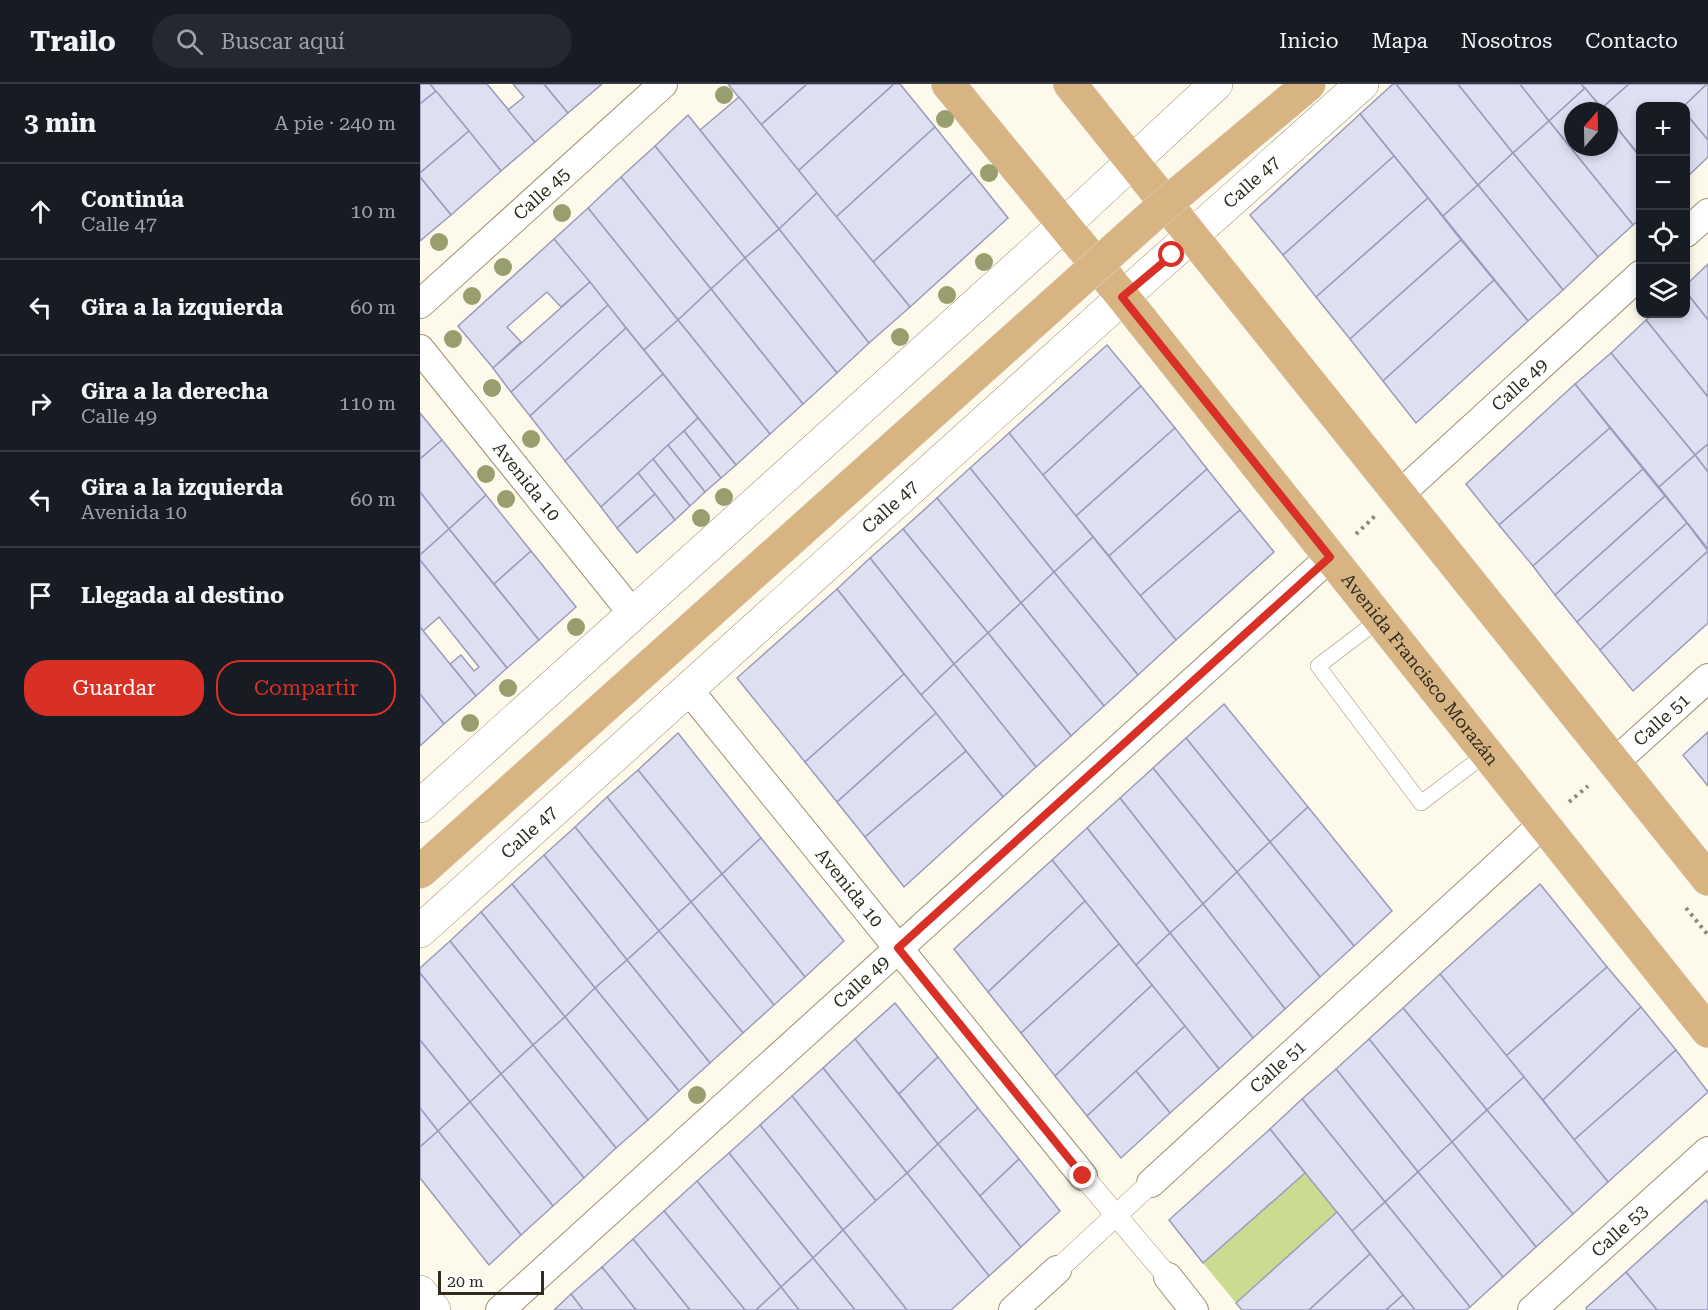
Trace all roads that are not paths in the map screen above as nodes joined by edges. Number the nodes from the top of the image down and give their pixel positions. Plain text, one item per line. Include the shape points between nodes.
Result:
1 (663, 84) edge
2 (948, 84) edge
3 (1070, 84) edge
4 (1216, 84) edge
5 (1309, 84) edge
6 (1362, 84) edge
7 (1132, 160) junction
8 (1708, 213) edge
9 (1064, 225) junction
10 (1690, 229) edge
11 (1192, 236) junction
12 (1636, 280) edge
13 (1122, 297) junction
14 (420, 304) edge
15 (420, 349) edge
16 (1400, 494) junction
17 (1330, 557) junction
18 (633, 614) junction
19 (1380, 619) junction
20 (1708, 678) edge
21 (688, 688) junction
22 (1487, 753) junction
23 (1615, 762) junction
24 (420, 806) edge
25 (1543, 824) junction
26 (420, 872) edge
27 (1708, 879) edge
28 (420, 931) edge
29 (898, 948) junction
30 (1708, 1031) edge
31 (1708, 1151) edge
32 (1083, 1176) joint
33 (1151, 1183) joint
34 (1116, 1216) junction
35 (1057, 1270) joint
36 (1168, 1277) joint
37 (420, 1292) edge
38 (434, 1310) edge
39 (500, 1310) edge
40 (1013, 1310) edge
41 (1194, 1310) edge
42 (1532, 1310) edge

1 - 14 street, Calle 45
2 - 9 main road, Avenida Francisco Morazán
3 - 7 main road
4 - 7 main road
5 - 26 main road, bridge via 1156,212
6 - 11 main road, Calle 47
7 - 9 main road
7 - 11 main road
8 - 10 street
9 - 13 main road, Avenida Francisco Morazán
9 - 18 main road
11 - 13 main road, Calle 47
11 - 16 main road
12 - 16 street, Calle 49
13 - 17 main road, Avenida Francisco Morazán
13 - 21 main road, Calle 47
15 - 18 street, Avenida 10
16 - 23 main road
17 - 19 main road, Avenida Francisco Morazán
17 - 29 street, Calle 49
18 - 24 main road
19 - 22 main road, Avenida Francisco Morazán
19 - 22 lane via 1318,666 1421,803
20 - 23 street, Calle 51
21 - 28 main road, Calle 47
21 - 29 street, Avenida 10
22 - 25 main road, Avenida Francisco Morazán
23 - 27 main road
25 - 30 main road, Avenida Francisco Morazán
25 - 33 street, Calle 51
29 - 32 street, Avenida 10
29 - 39 street, Calle 49
31 - 42 street, Calle 53
32 - 34 street, Avenida 10
33 - 34 street, Calle 51
34 - 35 street, Calle 51
34 - 36 street, Avenida 10
35 - 40 street, Calle 51
36 - 41 street, Avenida 10
37 - 38 main road

